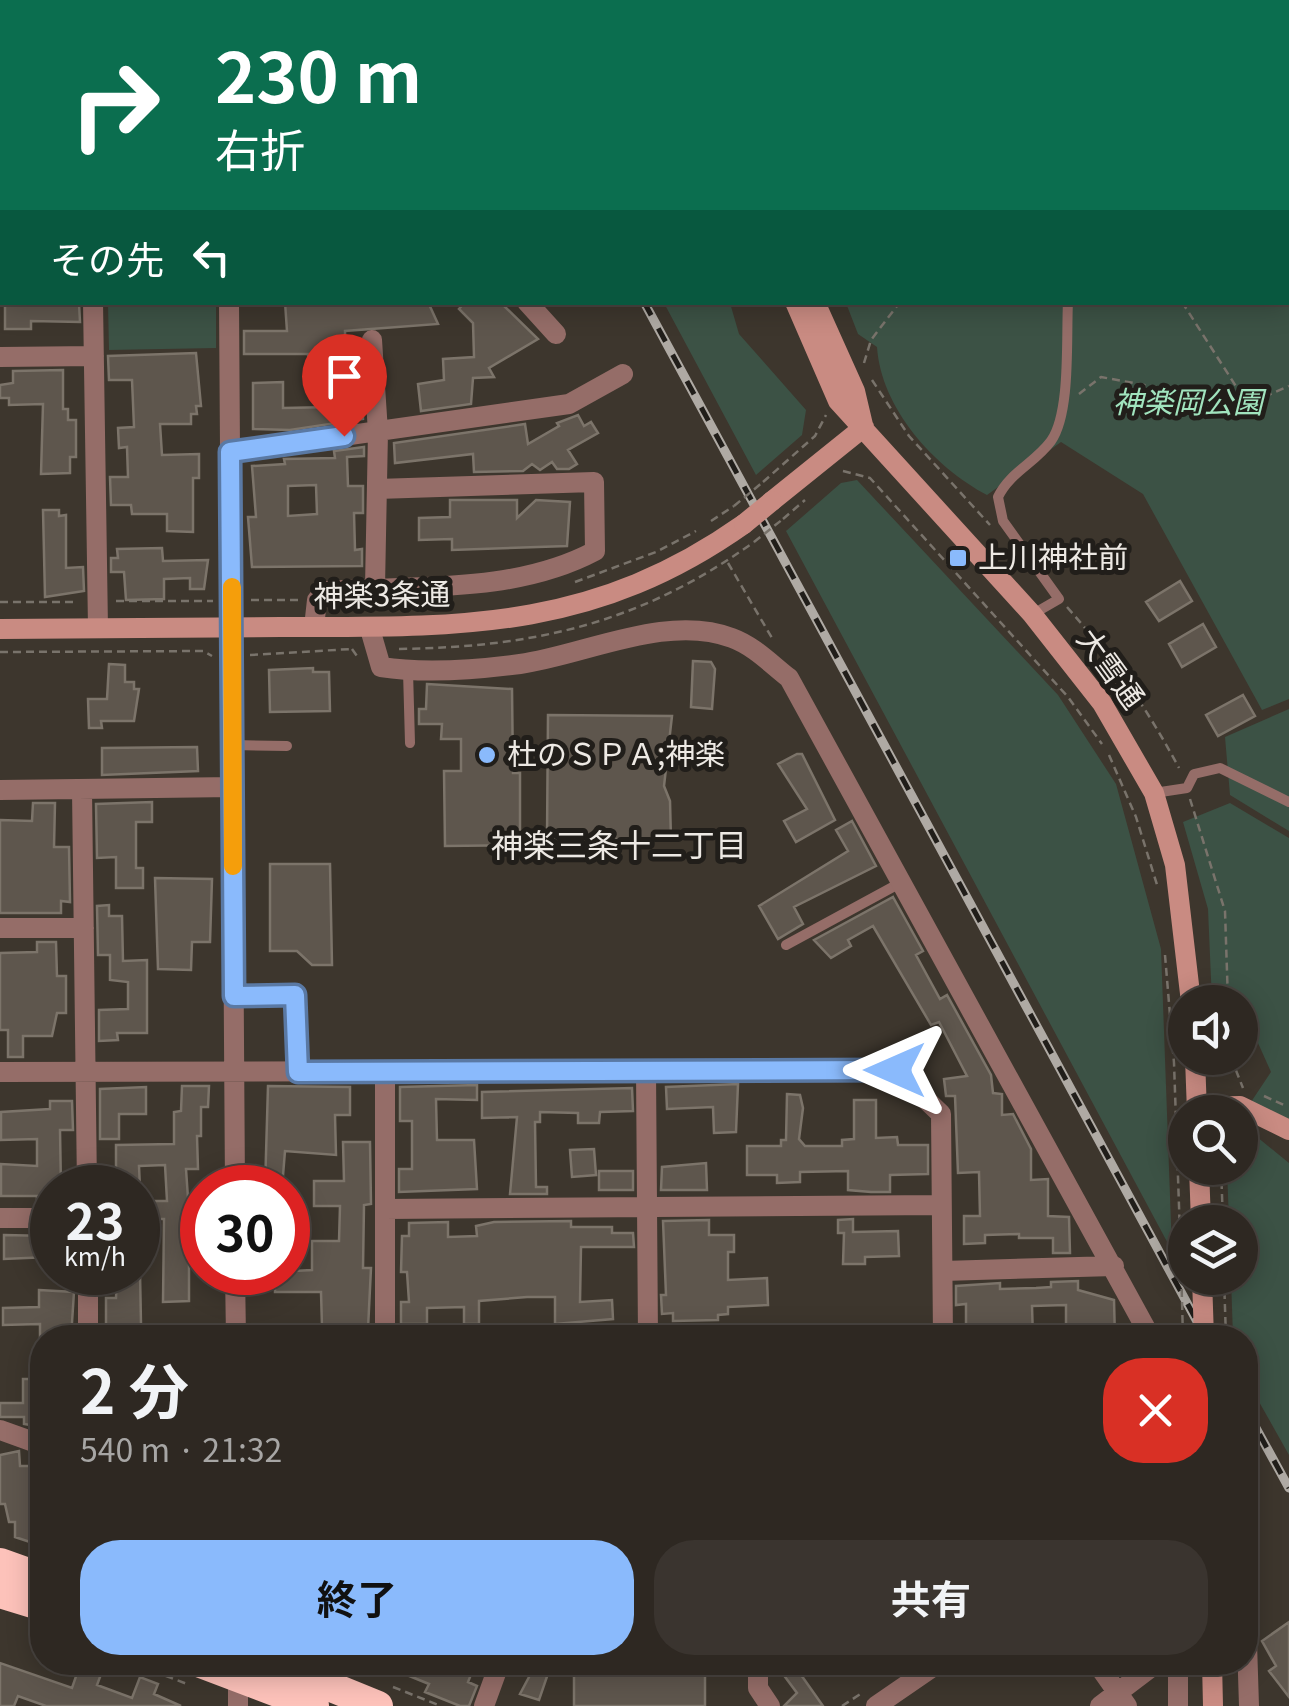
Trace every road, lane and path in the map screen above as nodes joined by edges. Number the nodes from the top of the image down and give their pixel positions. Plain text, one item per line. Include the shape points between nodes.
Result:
1 (93, 305) edge
2 (229, 305) edge
3 (530, 305) edge
4 (796, 305) edge
5 (816, 305) edge
6 (898, 305) edge
7 (1068, 305) edge
8 (1184, 305) edge
9 (556, 334) dead end
10 (372, 340) dead end
11 (0, 356) edge
12 (94, 356) junction
13 (862, 370) dead end
14 (623, 374) dead end
15 (1289, 386) edge
16 (1248, 404) junction
17 (830, 406) dead end
18 (1061, 419) junction
19 (864, 428) junction
20 (378, 432) junction
21 (230, 452) junction
22 (841, 470) dead end
23 (377, 489) junction
24 (773, 501) junction
25 (744, 524) junction
26 (727, 562) dead end
27 (375, 588) junction
28 (232, 600) junction
29 (258, 600) dead end
30 (0, 602) edge
31 (98, 602) junction
32 (1032, 614) junction
33 (232, 627) junction
34 (314, 627) junction
35 (98, 628) junction
36 (0, 629) edge
37 (370, 629) junction
38 (773, 639) dead end
39 (352, 650) dead end
40 (0, 652) edge
41 (258, 652) dead end
42 (251, 655) dead end
43 (213, 656) dead end
44 (361, 663) dead end
45 (408, 671) junction
46 (410, 743) dead end
47 (232, 745) junction
48 (287, 746) dead end
49 (232, 787) junction
50 (0, 790) edge
51 (82, 790) junction
52 (1154, 793) junction
53 (1289, 802) edge
54 (902, 882) junction
55 (1160, 896) dead end
56 (0, 928) edge
57 (84, 928) junction
58 (786, 944) dead end
59 (1165, 952) dead end
60 (1189, 985) edge
61 (234, 996) junction
62 (646, 1070) junction
63 (385, 1071) junction
64 (0, 1072) edge
65 (85, 1072) junction
66 (234, 1072) junction
67 (298, 1072) junction
68 (1237, 1075) edge
69 (1174, 1095) edge
70 (1289, 1108) edge
71 (1258, 1115) edge
72 (1289, 1130) edge
73 (87, 1165) edge
74 (235, 1165) edge
75 (1179, 1185) edge
76 (940, 1205) junction
77 (647, 1208) junction
78 (385, 1209) junction
79 (0, 1218) edge
80 (30, 1218) edge
81 (1114, 1266) junction
82 (942, 1271) junction
83 (88, 1295) edge
84 (236, 1295) edge
85 (1203, 1295) edge
86 (1225, 1295) edge
87 (88, 1325) edge
88 (236, 1325) edge
89 (383, 1325) edge
90 (648, 1325) edge
91 (943, 1325) edge
92 (1144, 1325) edge
93 (1182, 1325) edge
94 (1204, 1325) edge
95 (1226, 1325) edge
96 (0, 1430) edge
97 (30, 1441) edge
98 (30, 1579) edge
99 (2, 1582) edge
100 (30, 1599) edge
101 (302, 1675) edge
102 (495, 1675) edge
103 (758, 1675) edge
104 (921, 1675) edge
105 (1102, 1675) edge
106 (1144, 1675) edge
107 (1178, 1675) edge
108 (1212, 1675) edge
109 (1249, 1675) edge
110 (238, 1681) edge
111 (1115, 1702) edge
112 (314, 1706) edge
113 (378, 1706) edge
114 (484, 1706) edge
115 (770, 1706) edge
116 (876, 1706) edge
117 (1178, 1706) edge
118 (1213, 1706) edge
119 (1250, 1706) edge

1 - 12 street
2 - 21 street
3 - 9 street
4 - 19 main road, 大雪通 via 838,401
5 - 19 main road, 大雪通
6 - 13 path via 871,340
7 - 18 lane
8 - 16 path
10 - 20 street
11 - 12 street
12 - 31 street
14 - 20 street via 568,404
15 - 16 path
16 - 18 path via 1101,377 1084,387
17 - 24 path
18 - 32 lane via 1050,442 1007,478 998,497 1003,521 1059,599
19 - 24 main road
19 - 32 main road, 大雪通
20 - 21 street
20 - 23 street
21 - 28 street
22 - 55 path via 870,478 1068,696 1106,748
23 - 27 street
23 - 27 street via 594,482 595,551 564,567 478,584
24 - 25 main road, 神楽3条通, bridge
24 - 25 path, bridge
24 - 25 path, bridge
25 - 37 main road, 神楽3条通 via 674,568 616,594 500,622
26 - 38 path
27 - 34 street via 326,591 317,600
28 - 29 path
28 - 31 path
28 - 33 street
30 - 31 path
31 - 35 street
32 - 52 main road, 大雪通 via 1102,703
33 - 34 main road, 神楽3条通
33 - 35 main road, 神楽3条通
33 - 47 street
34 - 37 main road, 神楽3条通
35 - 36 main road, 神楽3条通
37 - 45 street via 381,667
39 - 44 path
40 - 43 path
41 - 42 path
45 - 46 lane
45 - 54 street via 520,664 666,633 732,638 789,678
47 - 48 lane
47 - 49 street
49 - 51 street
49 - 61 street
50 - 51 street
51 - 57 street
52 - 53 lane via 1187,788 1194,774 1220,768
52 - 60 main road, 大雪通 via 1176,865
54 - 58 lane
54 - 81 street
56 - 57 street
57 - 65 street
59 - 69 path
61 - 66 street
61 - 67 lane via 295,995
62 - 63 street
62 - 76 street via 895,1070 941,1114
62 - 77 street
63 - 67 street
63 - 78 street
64 - 65 street
65 - 66 street
65 - 73 street
66 - 67 street
66 - 74 street
68 - 70 path via 1241,1087
71 - 72 main road
75 - 93 path, bridge
76 - 77 street
76 - 82 street
77 - 78 street
77 - 90 street
78 - 89 street
79 - 80 street
81 - 82 street
81 - 92 street
82 - 91 street
83 - 87 street
84 - 88 street
85 - 94 main road, bridge
86 - 95 path
96 - 97 street
98 - 99 highway
99 - 100 highway
101 - 113 highway
102 - 114 street
103 - 115 street
104 - 116 street
105 - 111 street
106 - 111 street
107 - 117 street
108 - 118 main road
109 - 119 street
110 - 112 highway

